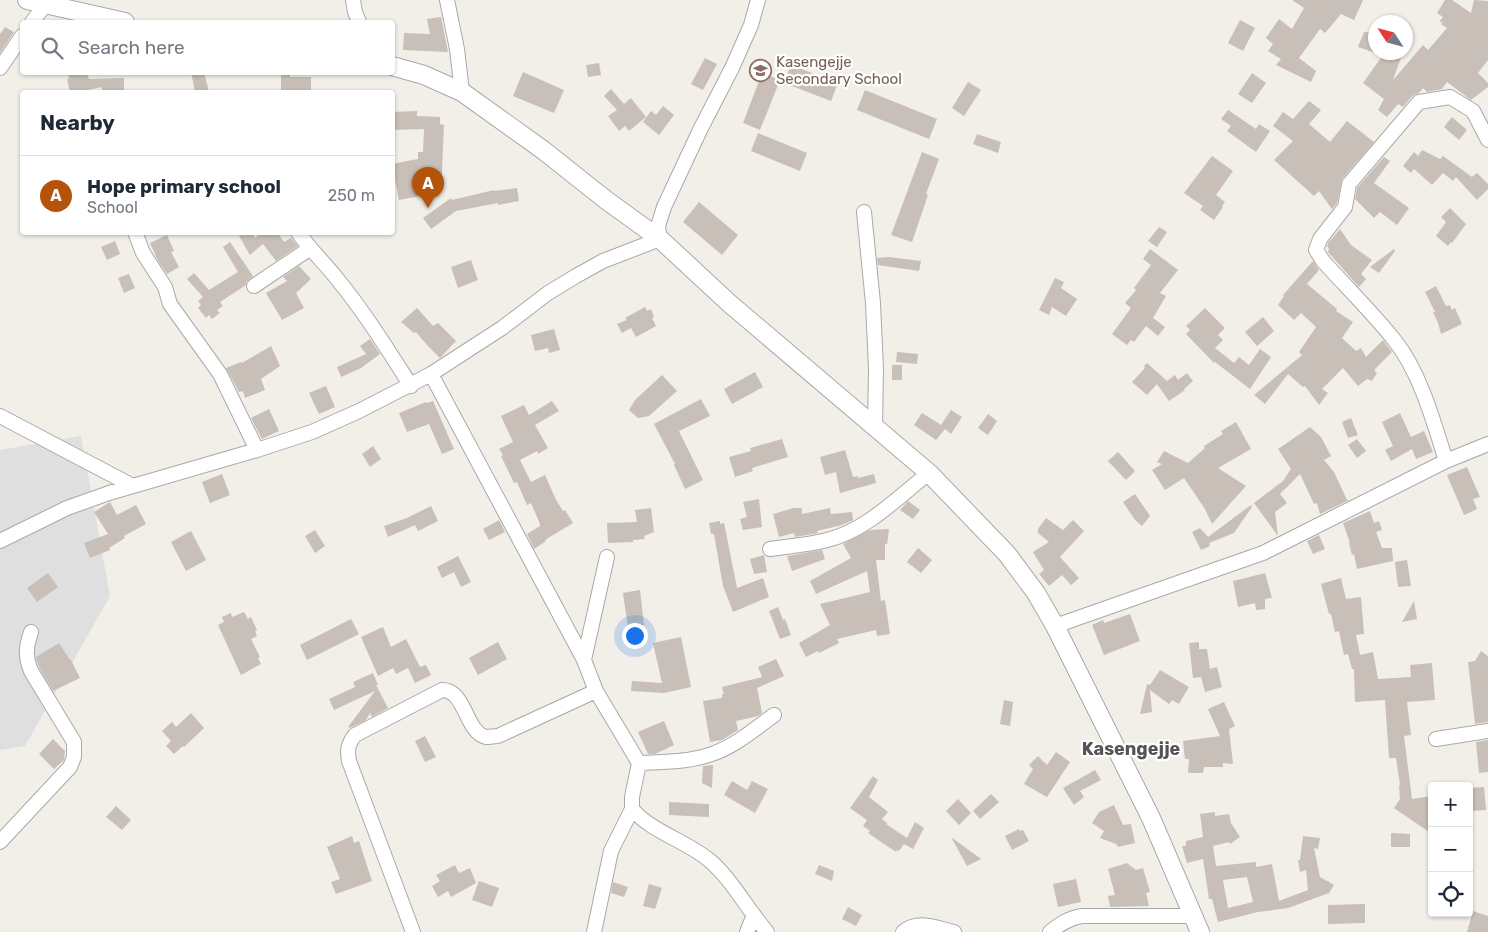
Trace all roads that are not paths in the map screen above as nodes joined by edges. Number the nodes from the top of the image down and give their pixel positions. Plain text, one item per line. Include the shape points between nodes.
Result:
1 (27, 0) edge
2 (354, 0) edge
3 (447, 0) edge
4 (758, 0) edge
5 (45, 5) junction
6 (34, 20) edge
7 (116, 20) edge
8 (358, 20) edge
9 (20, 39) edge
10 (395, 67) edge
11 (0, 68) edge
12 (462, 92) junction
13 (1488, 140) edge
14 (864, 212) dead end
15 (136, 235) edge
16 (300, 235) edge
17 (660, 239) junction
18 (309, 249) junction
19 (254, 286) dead end
20 (431, 374) junction
21 (410, 386) junction
22 (0, 416) edge
23 (875, 426) junction
24 (1488, 444) edge
25 (257, 450) junction
26 (1446, 460) junction
27 (929, 473) junction
28 (131, 485) junction
29 (0, 541) edge
30 (770, 549) dead end
31 (607, 557) dead end
32 (1055, 626) junction
33 (31, 632) dead end
34 (584, 660) junction
35 (596, 691) junction
36 (774, 715) dead end
37 (1488, 731) edge
38 (1436, 739) dead end
39 (639, 763) junction
40 (632, 809) junction
41 (1, 837) edge
42 (1192, 916) junction
43 (753, 917) junction
44 (413, 932) edge
45 (594, 932) edge
46 (747, 932) edge
47 (767, 932) edge
48 (903, 932) edge
49 (954, 932) edge
50 (1050, 932) edge
51 (1200, 932) edge

1 - 5 street
2 - 8 street
3 - 12 street
4 - 17 street via 732,68 664,208 658,226
5 - 6 street
5 - 7 street
9 - 11 street
10 - 12 street via 424,75
12 - 17 street
13 - 26 street via 1474,111 1450,97 1419,102 1349,184 1344,207 1320,239 1316,250 1405,356
14 - 23 street via 874,322
15 - 25 street via 143,253 166,287 170,304 220,374
16 - 18 street
17 - 20 street via 603,261 576,276
17 - 23 street
18 - 19 street
18 - 21 street via 338,280
20 - 21 street
20 - 34 street
21 - 25 street via 312,432
22 - 28 street
23 - 27 street
24 - 26 street
25 - 28 street
26 - 32 street via 1263,553
27 - 30 street via 854,530 828,540
27 - 32 street via 1007,554
28 - 29 street via 67,508
31 - 34 street
32 - 42 street via 1151,818
33 - 41 street via 26,648 28,663 74,742 74,757 70,766
34 - 35 street
35 - 39 street
35 - 44 street via 498,736 488,737 475,728 454,694 442,690 355,735 348,743 349,761
36 - 39 street via 713,754 689,760
37 - 38 street
39 - 40 street
40 - 43 street via 641,820 709,860
40 - 45 street via 612,851
42 - 50 street via 1073,917
42 - 51 street
43 - 46 street
43 - 47 street
48 - 49 street via 917,925

